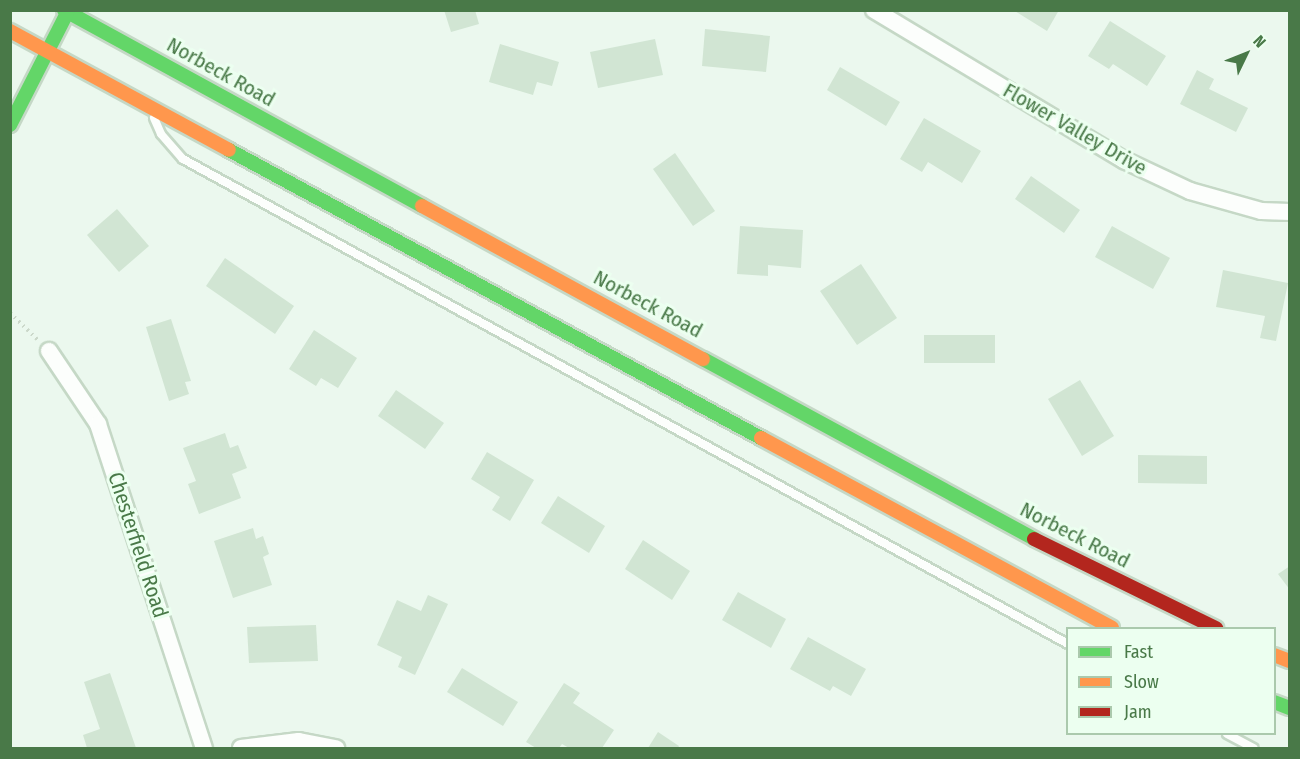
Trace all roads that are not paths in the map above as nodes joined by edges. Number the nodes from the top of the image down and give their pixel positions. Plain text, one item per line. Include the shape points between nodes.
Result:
1 (874, 10) edge
2 (66, 11) edge
3 (10, 31) edge
4 (48, 51) junction
5 (149, 106) junction
6 (12, 116) edge
7 (1290, 212) edge
8 (49, 351) road end
9 (1110, 627) edge
10 (1214, 627) edge
11 (1066, 643) edge
12 (1276, 655) edge
13 (1290, 661) edge
14 (1276, 702) edge
15 (1290, 708) edge
16 (1229, 735) edge
17 (204, 748) edge
18 (241, 748) edge
19 (336, 748) edge
20 (1253, 748) edge

1 - 7 street, Flower Valley Drive via 1124,160 1190,191 1261,211
2 - 4 main road
2 - 10 main road, Norbeck Road via 1029,537
3 - 4 main road
4 - 5 main road
4 - 6 main road
5 - 9 main road
5 - 11 lane via 160,134 183,159
8 - 17 street, Chesterfield Road via 98,424
12 - 13 main road
14 - 15 main road
16 - 20 lane
18 - 19 street via 299,741

